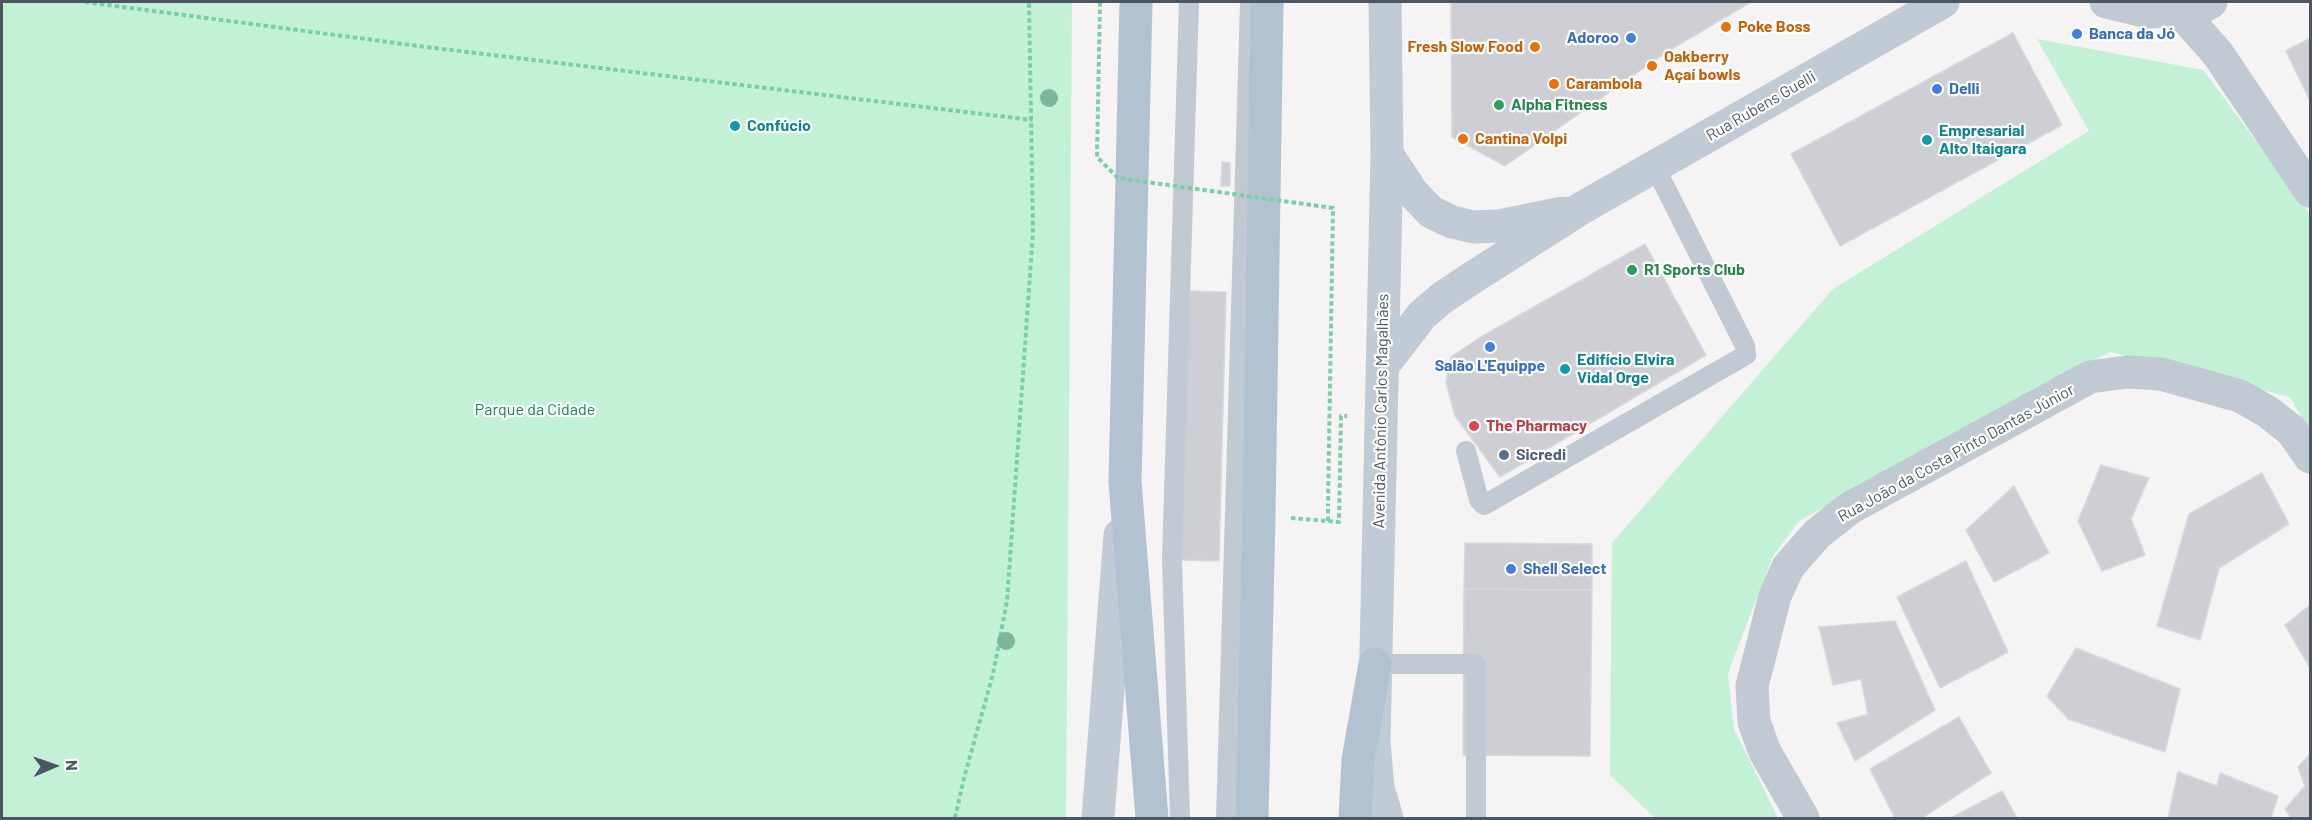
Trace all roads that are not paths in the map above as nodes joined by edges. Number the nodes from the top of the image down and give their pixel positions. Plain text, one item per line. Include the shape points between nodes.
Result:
1 (1136, 2) edge
2 (1188, 2) edge
3 (1250, 2) edge
4 (1267, 2) edge
5 (1385, 2) edge
6 (1943, 2) edge
7 (2106, 2) edge
8 (2211, 2) edge
9 (2180, 11) junction
10 (1387, 154) junction
11 (1654, 167) junction
12 (2310, 191) edge
13 (1580, 209) junction
14 (1382, 368) junction
15 (1466, 451) dead end
16 (2310, 457) edge
17 (1125, 482) junction
18 (1375, 664) junction
19 (1098, 819) edge
20 (1152, 819) edge
21 (1180, 819) edge
22 (1226, 819) edge
23 (1252, 819) edge
24 (1355, 819) edge
25 (1387, 819) edge
26 (1476, 819) edge
27 (1803, 819) edge

1 - 17 main road
2 - 21 lane via 1172,559
3 - 22 lane
4 - 23 main road
5 - 10 street, Avenida Antônio Carlos Magalhães
6 - 11 street, Rua Rubens Guelli
7 - 9 street via 2148,12
8 - 9 street
9 - 12 street via 2218,54
10 - 13 street, Rua Rubens Guelli via 1412,192 1431,212 1452,222 1474,227 1499,226
10 - 14 street, Avenida Antônio Carlos Magalhães
11 - 13 street, Rua Rubens Guelli
11 - 15 lane via 1745,346 1746,355 1484,505 1479,500
13 - 14 street, Rua Rubens Guelli via 1442,298 1422,315
14 - 18 street, Avenida Antônio Carlos Magalhães
16 - 27 street, Rua João da Costa Pinto Dantas Júnior via 2292,431 2268,411 2240,396 2161,374 2127,372 2090,378 1850,508 1817,534 1788,567 1775,596 1752,686 1754,722 1765,752
17 - 19 street
17 - 20 main road
18 - 24 main road via 1358,760
18 - 25 street, Avenida Antônio Carlos Magalhães via 1374,742 1378,788
18 - 26 lane via 1476,664

